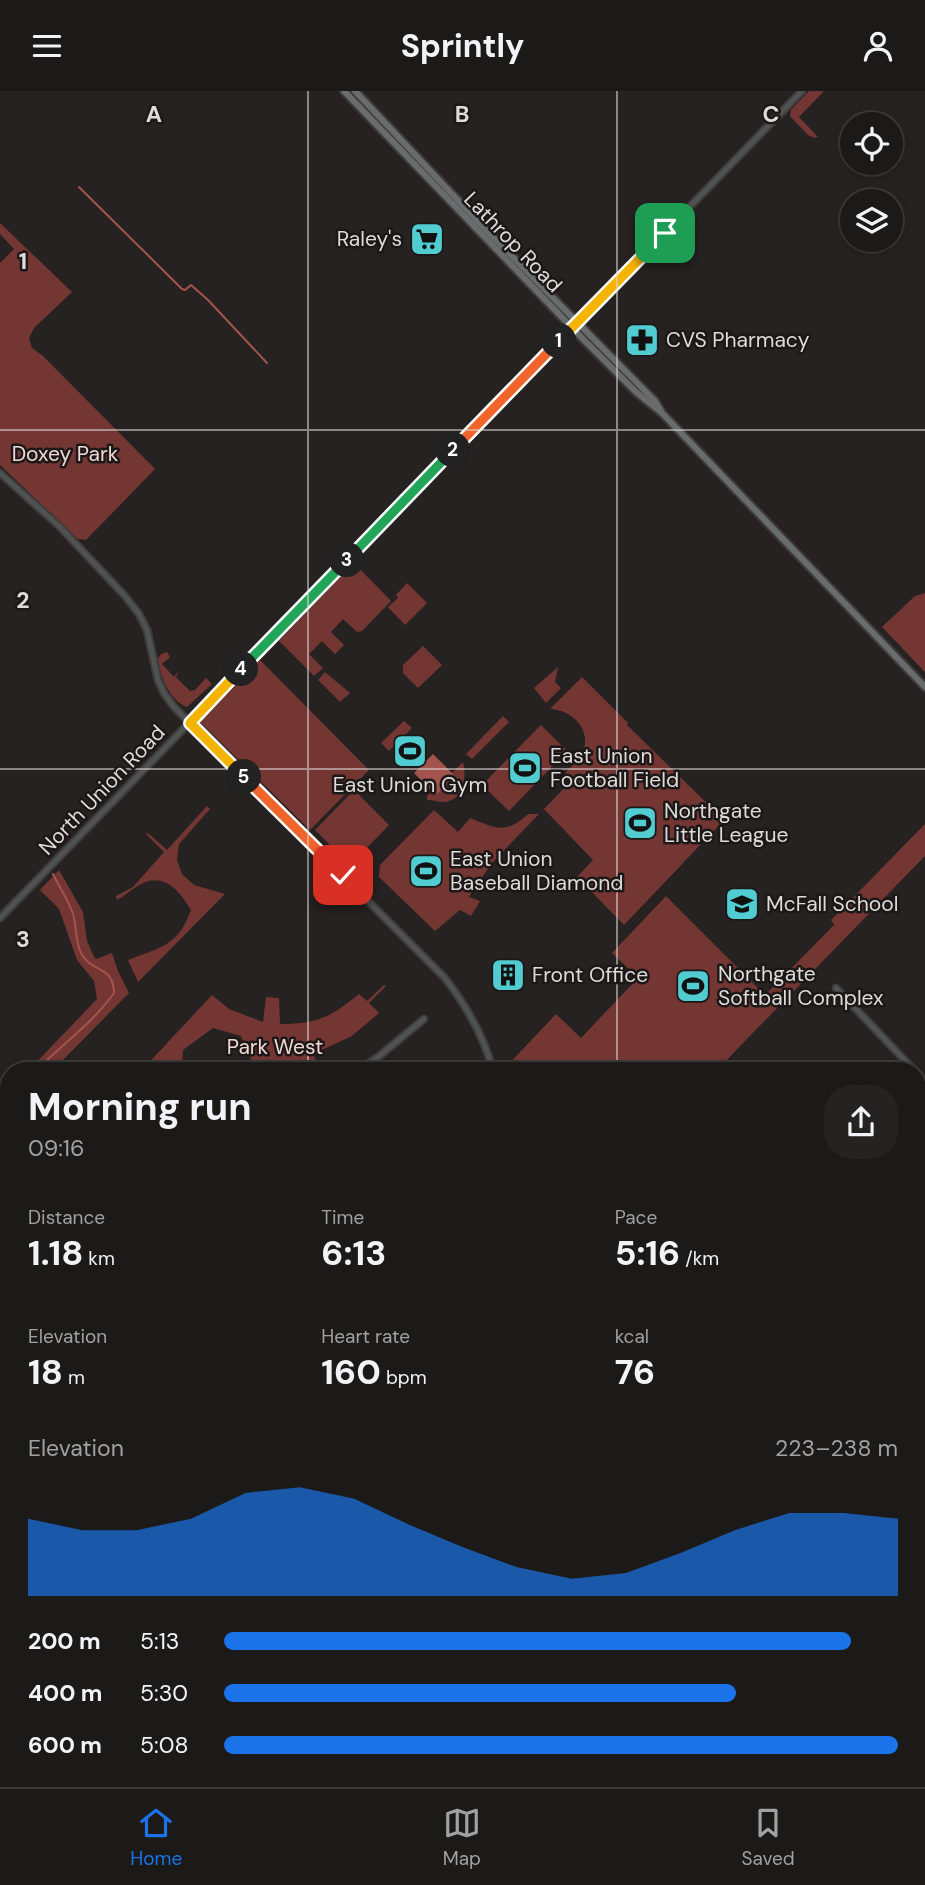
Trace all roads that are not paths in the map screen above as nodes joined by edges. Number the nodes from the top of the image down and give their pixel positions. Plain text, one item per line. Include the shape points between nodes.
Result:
1 (344, 91) edge
2 (355, 91) edge
3 (802, 91) edge
4 (434, 181) junction
5 (575, 325) junction
6 (0, 473) edge
7 (925, 687) edge
8 (190, 723) junction
9 (0, 918) edge
10 (836, 989) dead end
11 (424, 1019) dead end
12 (370, 1062) edge
13 (490, 1062) edge
14 (906, 1062) edge

1 - 4 main road, Lathrop Road
2 - 4 main road, Lathrop Road
3 - 5 street, North Union Road
4 - 5 main road, Lathrop Road
5 - 7 main road, Lathrop Road
5 - 8 street, North Union Road
6 - 8 street via 60,527 125,596 147,630 164,693
8 - 9 street, North Union Road
8 - 13 street via 444,977 468,1011
10 - 14 street
11 - 12 street

